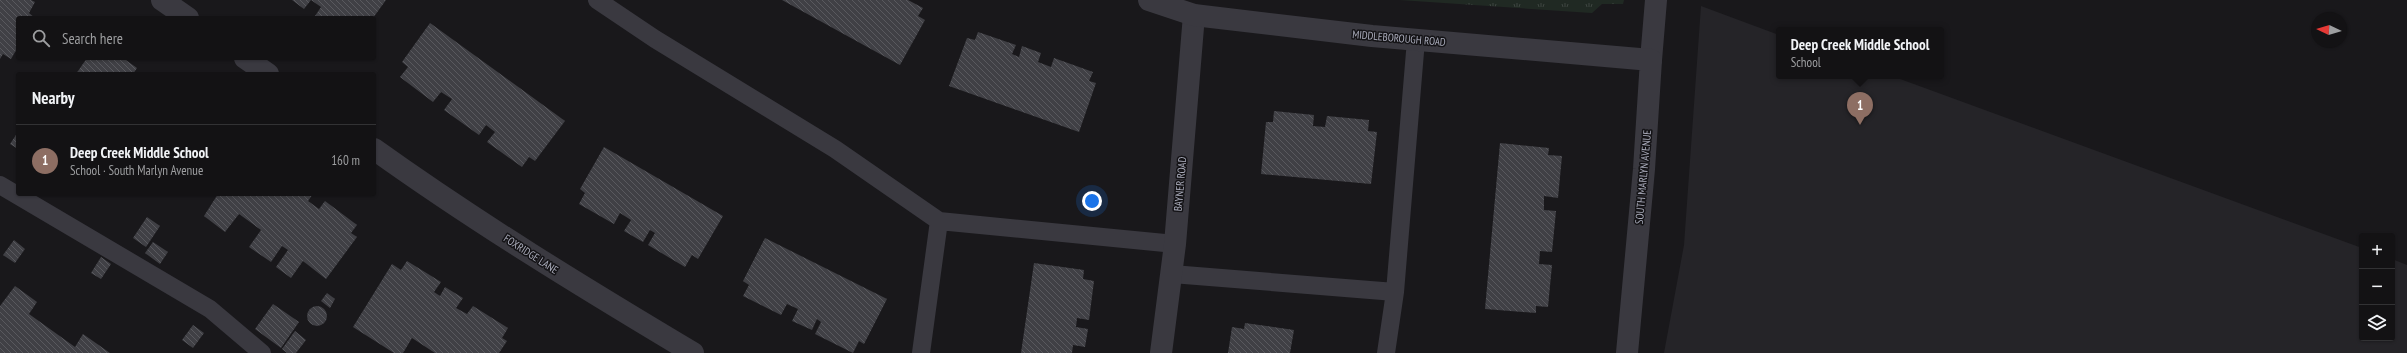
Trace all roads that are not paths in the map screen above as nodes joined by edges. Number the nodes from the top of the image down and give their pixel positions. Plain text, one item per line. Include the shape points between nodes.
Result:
1 (162, 0) edge
2 (597, 0) edge
3 (1149, 0) edge
4 (1656, 0) edge
5 (1194, 15) junction
6 (185, 16) edge
7 (1416, 40) junction
8 (248, 60) edge
9 (1651, 60) junction
10 (265, 72) edge
11 (376, 150) edge
12 (0, 185) edge
13 (16, 194) edge
14 (19, 196) edge
15 (939, 221) junction
16 (1175, 244) junction
17 (1172, 274) junction
18 (1395, 292) junction
19 (262, 353) edge
20 (692, 353) edge
21 (921, 353) edge
22 (1161, 353) edge
23 (1386, 353) edge
24 (1627, 353) edge

1 - 6 street
2 - 15 lane via 655,39 835,148
3 - 5 street, MIDDLEBOROUGH ROAD
4 - 9 street, SOUTH MARLYN AVENUE
5 - 7 street, MIDDLEBOROUGH ROAD
5 - 16 street, BAYNER ROAD
7 - 9 street, MIDDLEBOROUGH ROAD
7 - 18 lane
8 - 10 street
9 - 24 street, SOUTH MARLYN AVENUE
11 - 20 street, FOXRIDGE LANE via 558,272
12 - 13 lane
14 - 19 lane via 210,309
15 - 16 lane
15 - 21 lane
16 - 17 street, BAYNER ROAD
17 - 18 lane
17 - 22 street, BAYNER ROAD
18 - 23 lane

